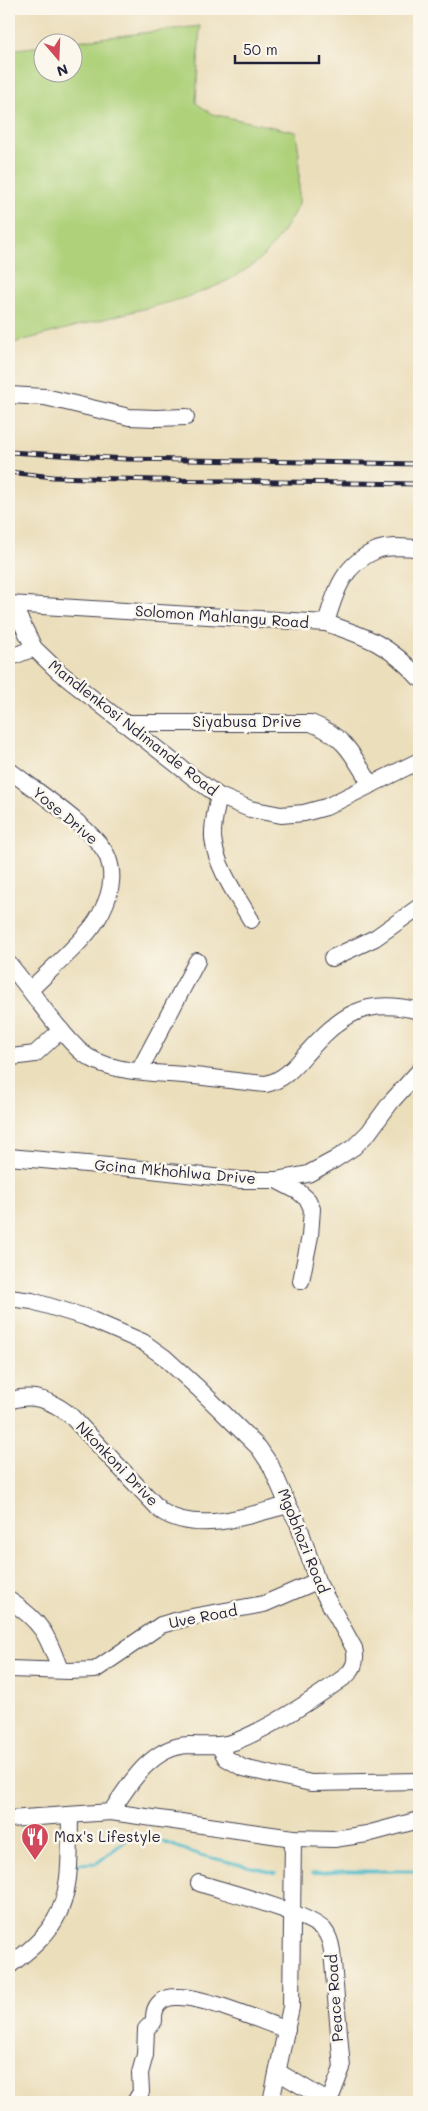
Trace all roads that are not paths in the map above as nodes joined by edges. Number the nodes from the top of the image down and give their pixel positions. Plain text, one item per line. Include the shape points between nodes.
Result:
1 (9, 395) edge
2 (186, 417) dead end
3 (419, 548) edge
4 (11, 604) edge
5 (326, 623) junction
6 (34, 648) junction
7 (9, 658) edge
8 (419, 678) edge
9 (122, 723) junction
10 (419, 761) edge
11 (9, 770) edge
12 (372, 785) junction
13 (219, 796) junction
14 (419, 907) edge
15 (251, 920) dead end
16 (332, 958) dead end
17 (197, 961) dead end
18 (9, 964) edge
19 (30, 989) junction
20 (419, 1011) edge
21 (61, 1030) junction
22 (12, 1057) dead end
23 (139, 1071) junction
24 (419, 1071) edge
25 (9, 1157) edge
26 (276, 1180) junction
27 (301, 1281) dead end
28 (9, 1298) edge
29 (9, 1401) edge
30 (288, 1505) junction
31 (317, 1581) junction
32 (9, 1600) edge
33 (9, 1669) edge
34 (60, 1670) junction
35 (218, 1746) junction
36 (419, 1781) edge
37 (111, 1812) junction
38 (70, 1815) junction
39 (9, 1819) edge
40 (419, 1820) edge
41 (293, 1838) junction
42 (199, 1883) dead end
43 (292, 1913) junction
44 (9, 1966) edge
45 (287, 2030) junction
46 (278, 2072) junction
47 (135, 2102) edge
48 (271, 2102) edge
49 (329, 2102) edge

1 - 2 street via 46,397 129,417
3 - 5 street via 378,549 362,559 347,572 335,591
4 - 5 street, Solomon Mahlangu Road
4 - 6 street, Mandlenkosi Ndimande Road
5 - 8 street, Solomon Mahlangu Road via 369,637 394,653
6 - 7 street
6 - 9 street, Mandlenkosi Ndimande Road
9 - 12 street, Siyabusa Drive via 311,723 329,730 342,740
9 - 13 street, Mandlenkosi Ndimande Road
10 - 12 street, Mandlenkosi Ndimande Road
11 - 19 street, Yose Drive via 84,828 102,847 111,868 112,883 96,921
12 - 13 street, Mandlenkosi Ndimande Road via 326,807 281,815 250,810
13 - 15 street via 213,820 220,864
14 - 16 street via 375,938
17 - 23 street
18 - 19 street
19 - 21 street
20 - 23 street via 377,1007 346,1016 283,1078 271,1082 246,1083
21 - 22 street via 35,1054
21 - 23 street via 80,1051 93,1059 121,1069
24 - 26 street, Gcina Mkhohlwa Drive via 354,1146 308,1174
25 - 26 street, Gcina Mkhohlwa Drive via 240,1180
26 - 27 street via 299,1192 312,1208
28 - 30 street, Mgobhozi Road via 32,1301 93,1320 143,1342 164,1357 259,1448 271,1466
29 - 30 street, Nkonkoni Drive via 37,1398 56,1404 161,1511 176,1518 210,1522
30 - 31 street, Mgobhozi Road via 298,1523
31 - 34 street, Uve Road via 264,1604 161,1625 95,1670
31 - 35 street, Mgobhozi Road via 354,1648 353,1668 329,1688 261,1730
32 - 34 street via 45,1632
33 - 34 street, Uve Road
35 - 36 street via 226,1758 243,1768 311,1783
35 - 37 street, Mgobhozi Road via 187,1745 161,1752 125,1789
37 - 38 street
37 - 41 street
38 - 39 street
38 - 44 street via 68,1874 64,1900 56,1920 27,1952
40 - 41 street via 334,1839
41 - 43 street
42 - 43 street, Peace Road
43 - 45 street via 291,2007
43 - 49 street, Peace Road via 324,1930 331,1947 342,2068
45 - 46 street
45 - 47 street via 199,2001 184,1997 168,1998 158,2004 154,2021 146,2029 145,2055 140,2073 141,2092
46 - 48 street
46 - 49 street

